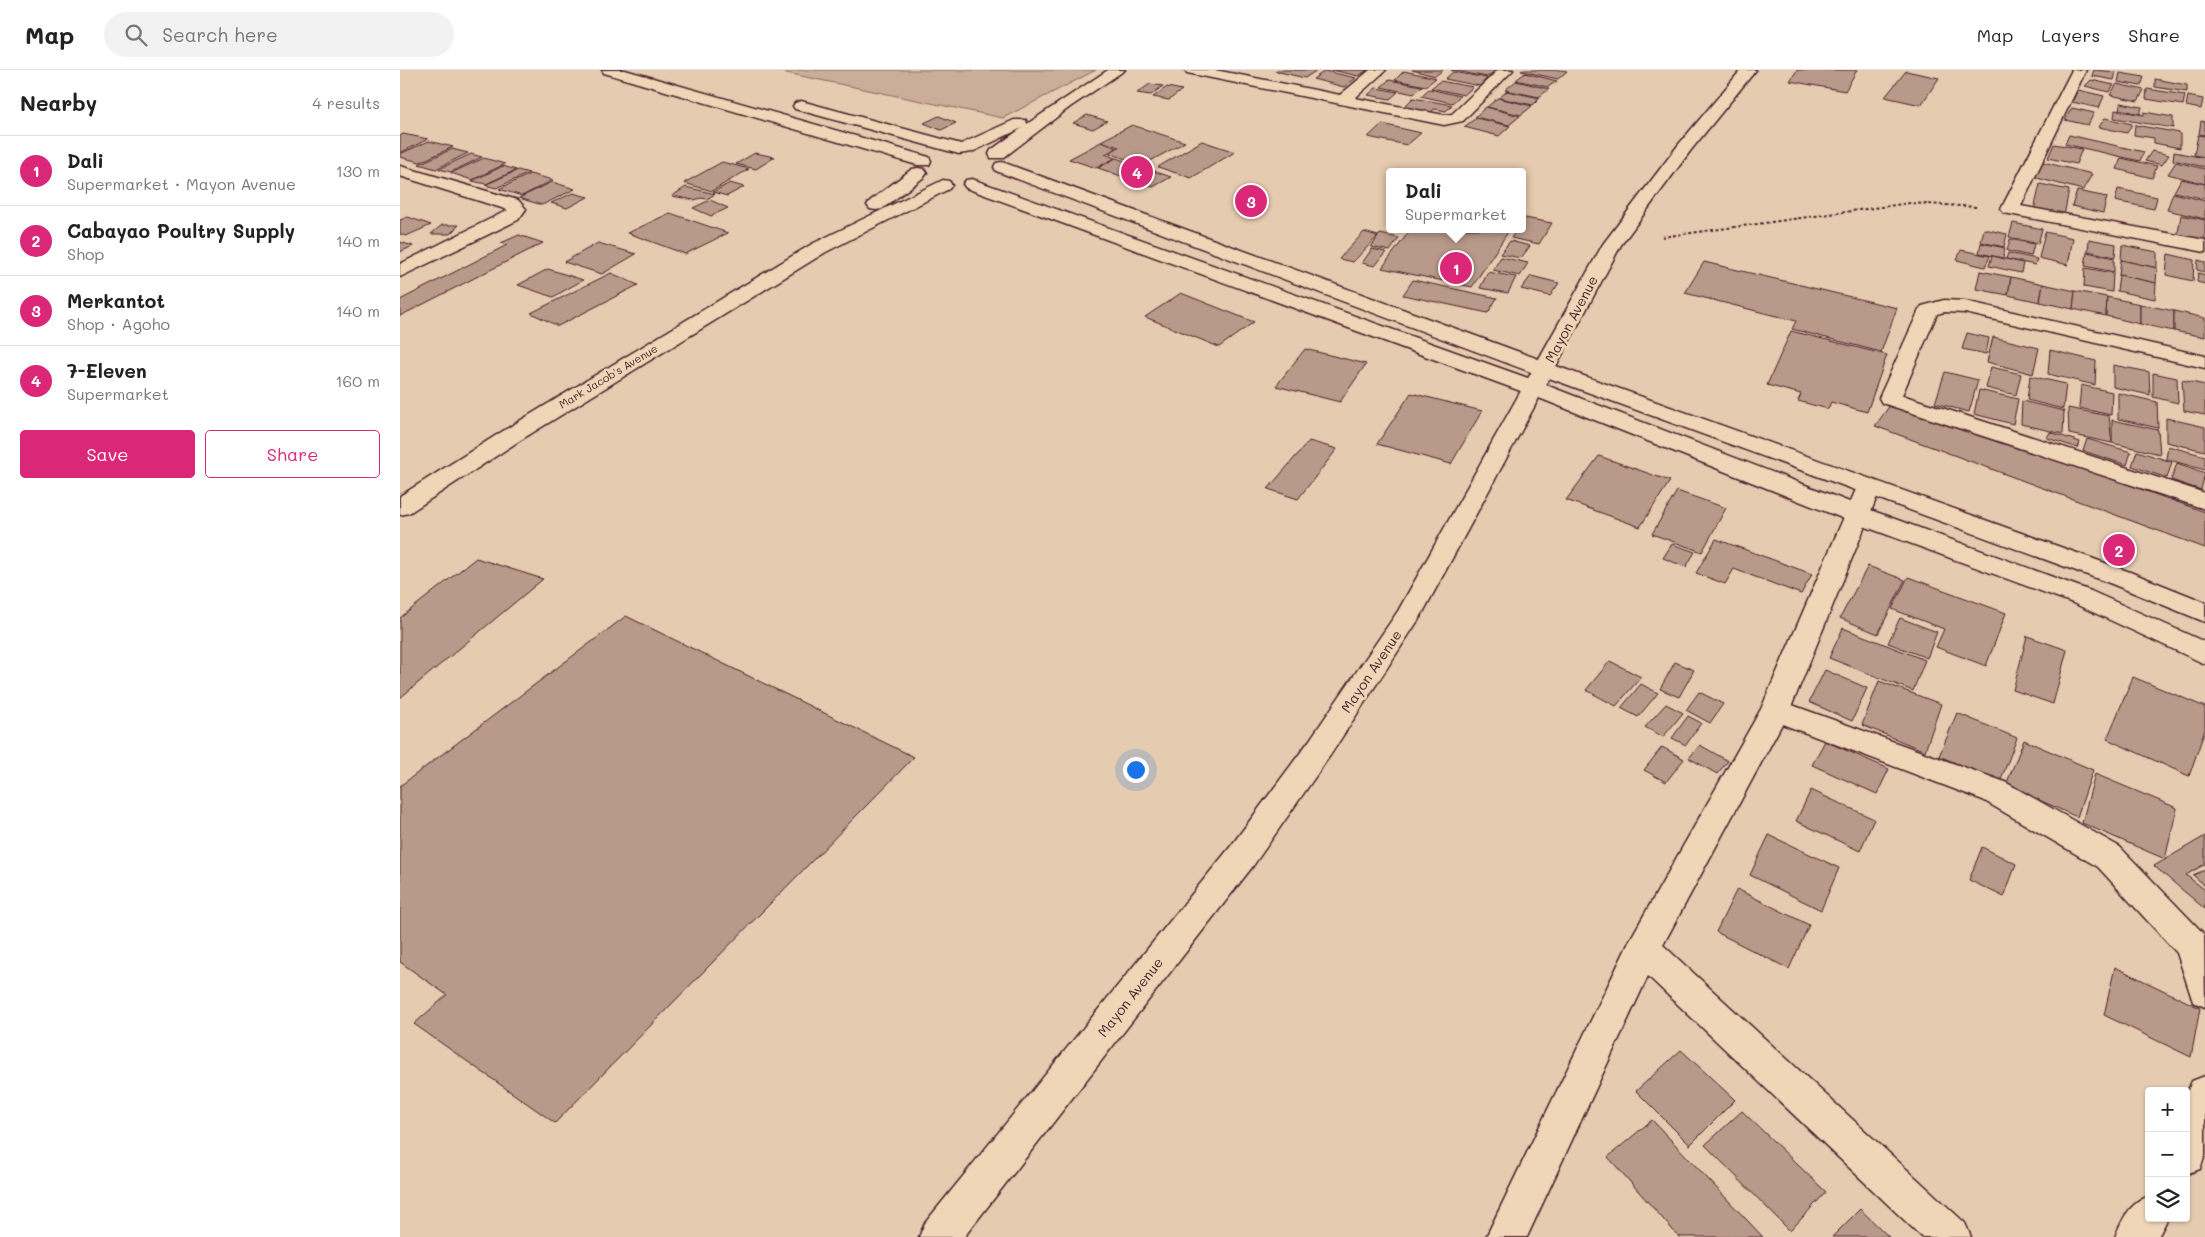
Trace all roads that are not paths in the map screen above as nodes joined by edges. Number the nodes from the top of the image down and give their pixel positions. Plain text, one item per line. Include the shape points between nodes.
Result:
1 (609, 70) edge
2 (1118, 70) edge
3 (1192, 70) edge
4 (1255, 70) edge
5 (1380, 70) edge
6 (1506, 70) edge
7 (1749, 70) edge
8 (2079, 70) edge
9 (1242, 80) junction
10 (1343, 100) junction
11 (789, 103) dead end
12 (1065, 104) junction
13 (962, 148) junction
14 (1000, 161) junction
15 (921, 167) junction
16 (400, 171) edge
17 (972, 184) junction
18 (943, 185) junction
19 (2205, 246) edge
20 (819, 248) junction
21 (400, 271) edge
22 (2205, 362) edge
23 (1539, 379) junction
24 (1862, 500) junction
25 (2205, 501) edge
26 (400, 507) edge
27 (2205, 613) edge
28 (2205, 654) edge
29 (1775, 710) junction
30 (1643, 949) junction
31 (2205, 991) edge
32 (2205, 1094) edge
33 (2190, 1142) edge
34 (2145, 1222) edge
35 (939, 1237) edge
36 (1506, 1237) edge
37 (1951, 1237) edge
38 (2136, 1237) edge

1 - 15 street
2 - 12 street
3 - 9 street
4 - 9 street
5 - 10 street
6 - 10 street via 1457,118 1444,120
7 - 23 street, Mayon Avenue via 1685,147 1612,244
8 - 19 street via 2010,209
9 - 10 street
11 - 13 street
12 - 13 street
12 - 14 street
13 - 14 street via 986,150
13 - 15 street, Mark Jacob's Avenue via 939,153
14 - 17 street via 997,174
14 - 23 street
15 - 18 street via 923,179
15 - 20 street, Mark Jacob's Avenue
16 - 21 street via 512,204 517,209 512,216
17 - 18 street
17 - 23 street
18 - 20 street, Mark Jacob's Avenue
20 - 26 street, Mark Jacob's Avenue
22 - 25 street via 1965,307 1944,306 1930,310 1890,398
23 - 24 street
23 - 35 street, Mayon Avenue via 1408,616 1319,749 1242,856
24 - 27 street via 2121,578
24 - 28 street
24 - 29 street
29 - 30 street
29 - 31 street via 1994,791 2109,857 2192,946
30 - 36 street
30 - 37 street
32 - 33 street
34 - 38 street

